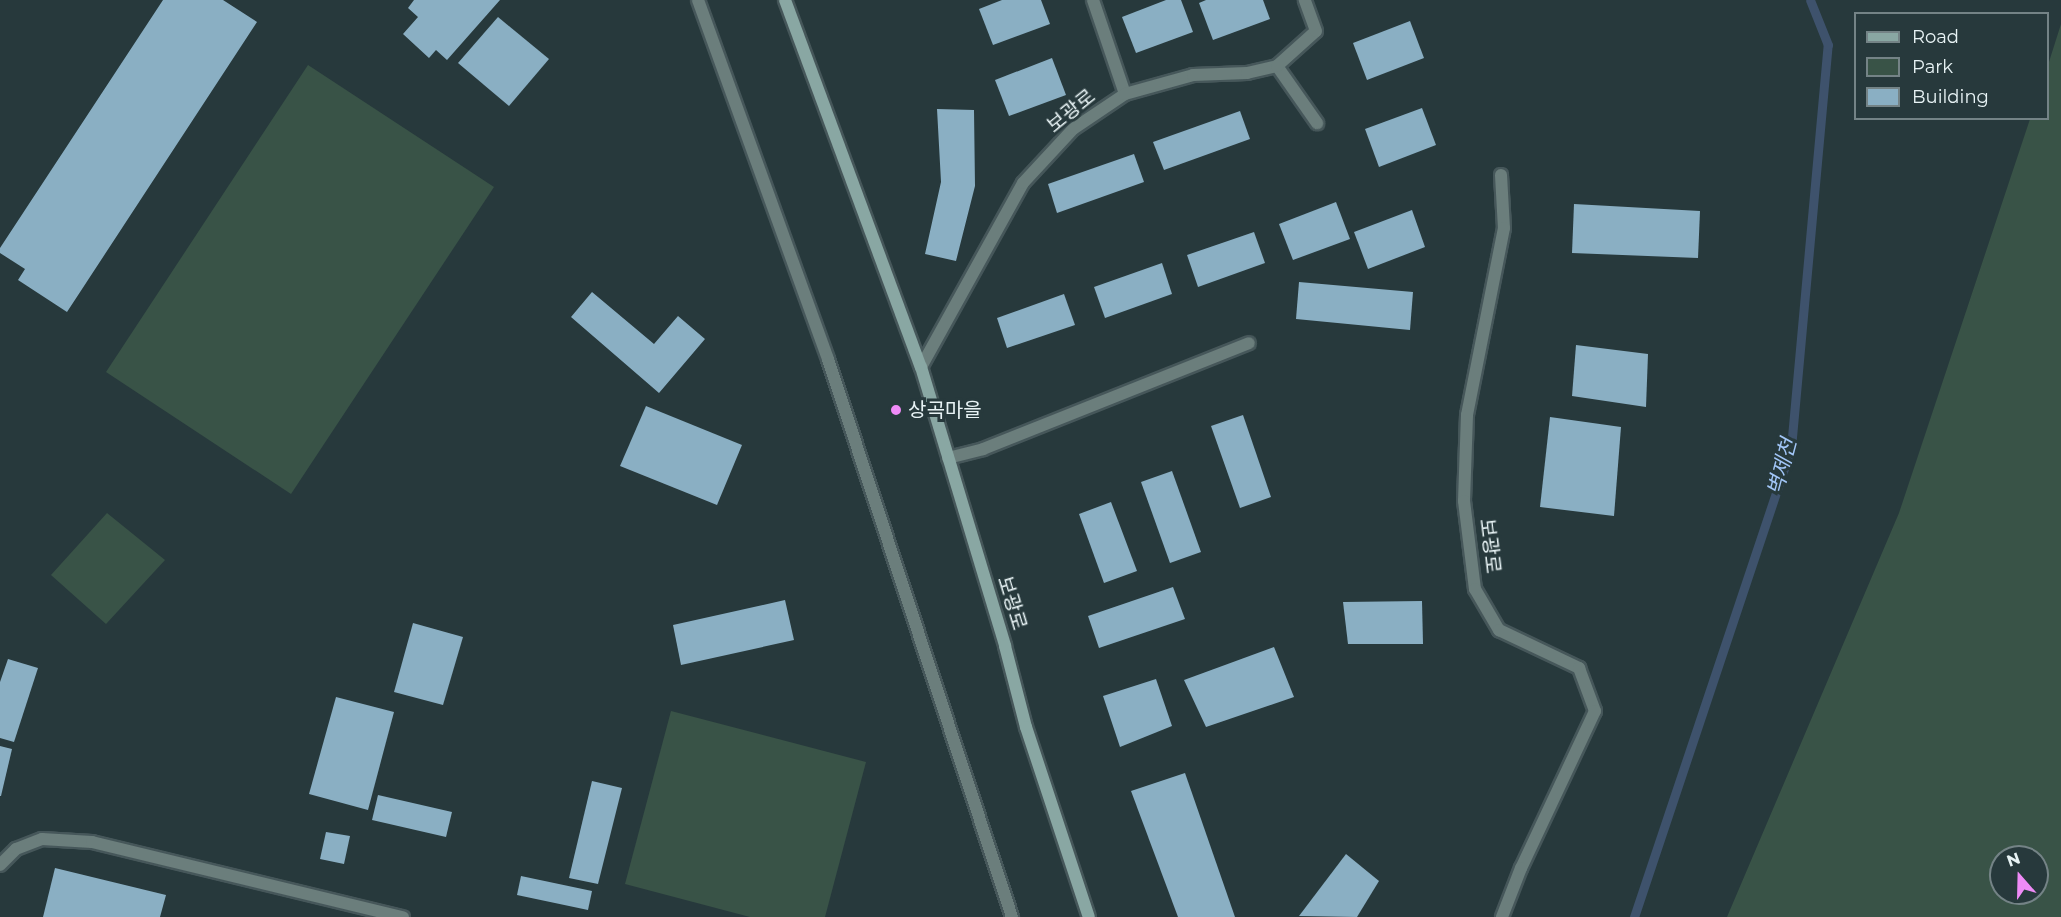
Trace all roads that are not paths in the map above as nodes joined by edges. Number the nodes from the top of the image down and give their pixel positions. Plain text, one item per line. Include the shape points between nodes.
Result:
1 (698, 0) edge
2 (784, 0) edge
3 (1093, 0) edge
4 (1305, 0) edge
5 (1277, 66) junction
6 (1125, 94) junction
7 (1317, 123) dead end
8 (1501, 175) dead end
9 (1249, 343) dead end
10 (921, 368) junction
11 (948, 458) junction
12 (0, 865) edge
13 (403, 917) edge
14 (1012, 917) edge
15 (1089, 917) edge
16 (1502, 917) edge

1 - 14 lane via 828,359
2 - 10 main road, 보광로
3 - 6 lane
4 - 5 lane, 보광로 via 1316,31
5 - 6 lane, 보광로 via 1247,73 1192,75
5 - 7 lane
6 - 10 lane, 보광로 via 1073,129 1023,183
8 - 16 lane, 보광로 via 1504,228 1467,415 1464,501 1475,590 1499,630 1579,668 1595,711
9 - 11 lane via 983,449
10 - 11 main road, 보광로
11 - 15 main road, 보광로 via 1033,749
12 - 13 lane via 16,849 42,839 92,843

